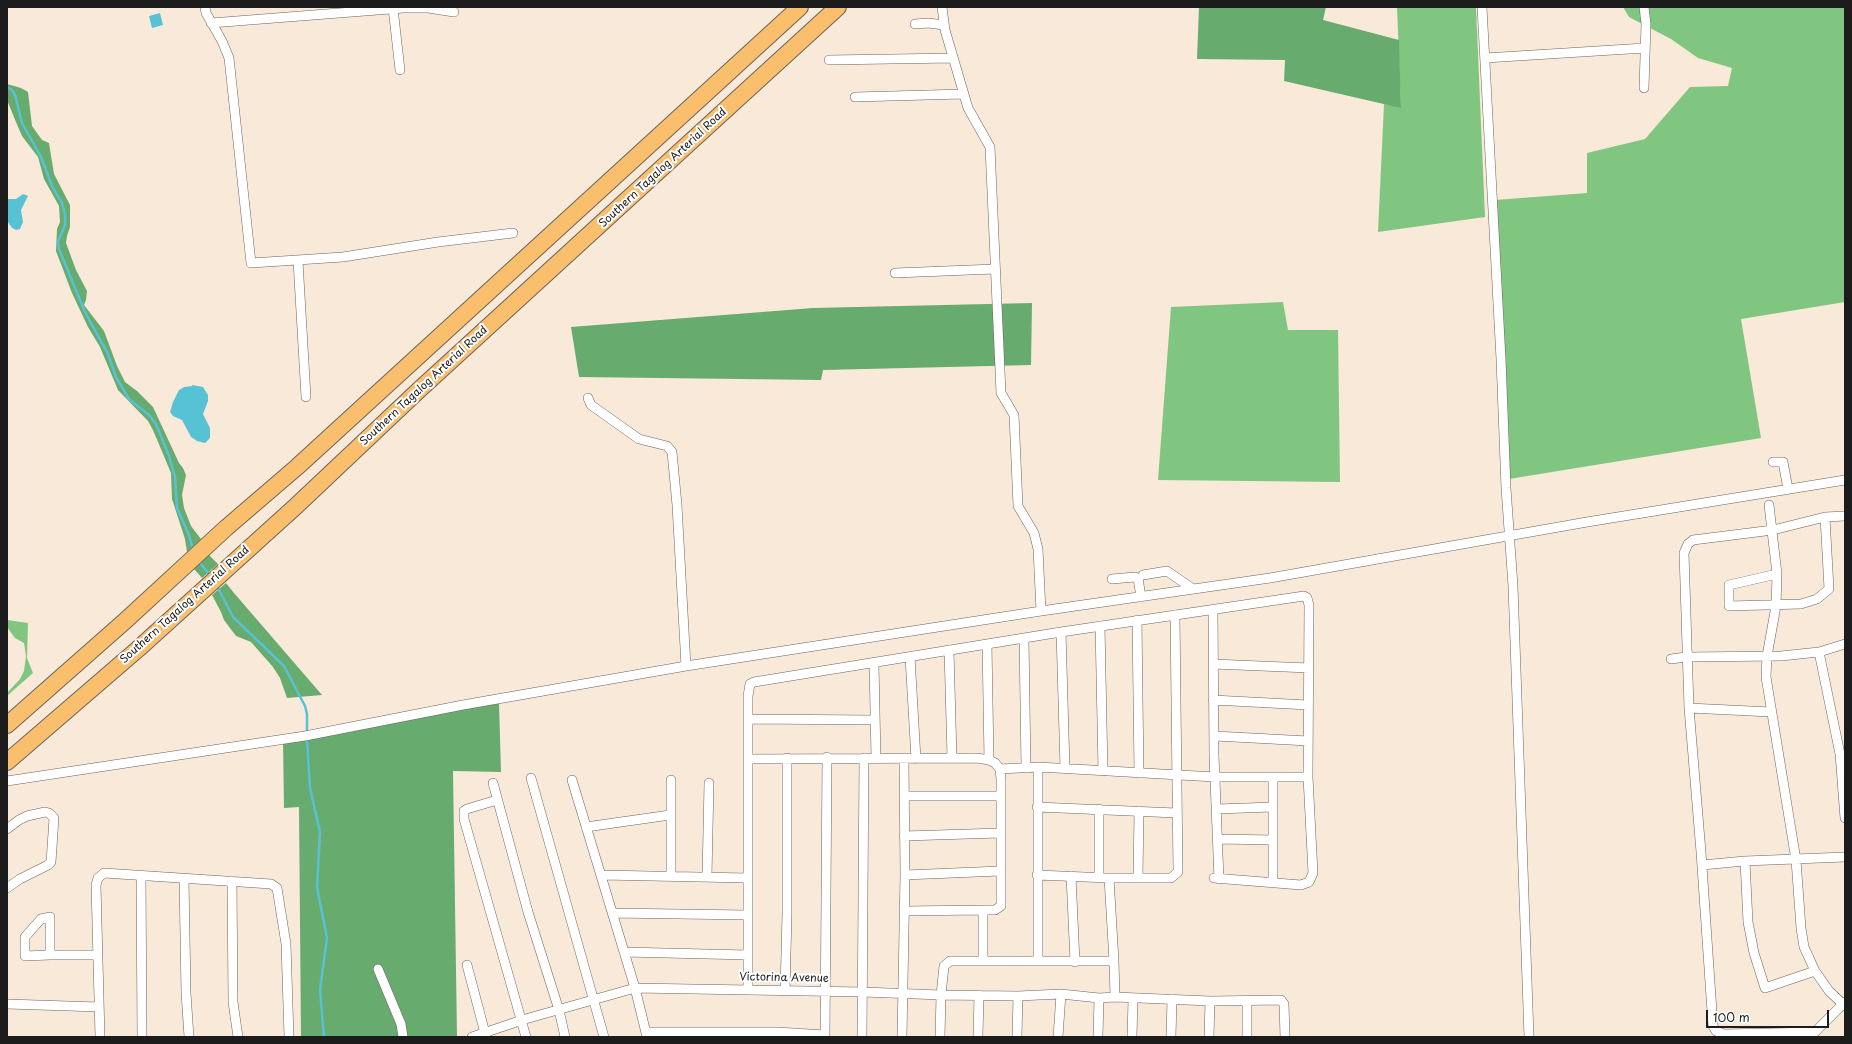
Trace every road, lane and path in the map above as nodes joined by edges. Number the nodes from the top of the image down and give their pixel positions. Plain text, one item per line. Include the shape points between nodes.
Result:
1 (205, 7) edge
2 (800, 7) edge
3 (838, 7) edge
4 (942, 7) edge
5 (1482, 7) edge
6 (1644, 7) edge
7 (393, 8) junction
8 (454, 12) dead end
9 (211, 23) junction
10 (915, 24) dead end
11 (944, 25) junction
12 (1645, 48) junction
13 (953, 58) junction
14 (1485, 58) junction
15 (829, 60) dead end
16 (400, 70) dead end
17 (1644, 88) dead end
18 (964, 94) junction
19 (855, 97) dead end
20 (513, 233) dead end
21 (298, 261) junction
22 (995, 269) junction
23 (895, 273) dead end
24 (306, 397) dead end
25 (588, 398) dead end
26 (1773, 462) dead end
27 (1845, 480) edge
28 (1788, 489) junction
29 (1769, 505) dead end
30 (1845, 516) edge
31 (1825, 517) junction
32 (1773, 530) junction
33 (1510, 535) junction
34 (1777, 574) junction
35 (1143, 575) dead end
36 (1112, 579) dead end
37 (1193, 589) junction
38 (1141, 596) junction
39 (1776, 606) junction
40 (1213, 609) junction
41 (1041, 611) junction
42 (1175, 615) junction
43 (1137, 620) junction
44 (1100, 626) junction
45 (1061, 632) junction
46 (1024, 639) junction
47 (987, 644) junction
48 (1845, 644) edge
49 (949, 650) junction
50 (1819, 652) junction
51 (1766, 656) junction
52 (910, 657) junction
53 (1686, 657) junction
54 (1671, 659) dead end
55 (874, 663) junction
56 (1213, 664) junction
57 (686, 666) junction
58 (1309, 668) junction
59 (1213, 700) junction
60 (1308, 705) junction
61 (1689, 708) junction
62 (1771, 712) junction
63 (748, 719) junction
64 (875, 720) junction
65 (7, 725) edge
66 (1215, 736) junction
67 (1308, 741) junction
68 (787, 758) junction
69 (827, 758) junction
70 (864, 758) junction
71 (876, 758) junction
72 (952, 758) junction
73 (748, 759) junction
74 (904, 759) junction
75 (916, 759) junction
76 (989, 760) junction
77 (7, 762) edge
78 (1038, 767) junction
79 (1026, 768) junction
80 (1065, 768) junction
81 (1000, 769) junction
82 (1103, 771) junction
83 (1139, 773) junction
84 (1177, 774) junction
85 (1215, 777) junction
86 (1308, 777) junction
87 (532, 778) dead end
88 (1273, 778) junction
89 (572, 780) dead end
90 (671, 780) dead end
91 (7, 781) edge
92 (492, 783) dead end
93 (709, 783) dead end
94 (904, 796) junction
95 (1000, 796) junction
96 (497, 800) junction
97 (1037, 807) junction
98 (1273, 807) junction
99 (1099, 809) junction
100 (1217, 809) junction
101 (1139, 811) junction
102 (1176, 813) junction
103 (670, 815) junction
104 (1845, 818) edge
105 (586, 827) junction
106 (7, 829) edge
107 (1000, 833) junction
108 (904, 836) junction
109 (1218, 839) junction
110 (1273, 840) junction
111 (1845, 857) edge
112 (1796, 860) junction
113 (1745, 861) junction
114 (1702, 865) junction
115 (1000, 872) junction
116 (602, 875) junction
117 (905, 875) junction
118 (1037, 875) junction
119 (141, 876) junction
120 (671, 876) junction
121 (1071, 876) junction
122 (707, 877) junction
123 (1099, 877) junction
124 (746, 878) junction
125 (1109, 878) junction
126 (1138, 878) junction
127 (184, 879) junction
128 (232, 881) junction
129 (1273, 882) junction
130 (7, 888) edge
131 (983, 910) junction
132 (904, 911) junction
133 (612, 913) junction
134 (747, 915) junction
135 (624, 952) junction
136 (98, 955) junction
137 (748, 955) junction
138 (50, 956) junction
139 (983, 961) junction
140 (1038, 961) junction
141 (1114, 961) junction
142 (1075, 962) junction
143 (467, 965) dead end
144 (378, 969) dead end
145 (1815, 971) junction
146 (635, 988) junction
147 (748, 990) junction
148 (785, 991) junction
149 (825, 991) junction
150 (863, 992) junction
151 (902, 994) junction
152 (1061, 994) junction
153 (940, 995) junction
154 (979, 995) junction
155 (1018, 996) junction
156 (1099, 998) junction
157 (1114, 998) junction
158 (1133, 999) junction
159 (1172, 999) junction
160 (593, 1000) junction
161 (1210, 1001) junction
162 (1247, 1001) junction
163 (7, 1004) edge
164 (1844, 1004) edge
165 (99, 1007) junction
166 (559, 1010) junction
167 (522, 1020) junction
168 (647, 1034) edge
169 (486, 1035) edge
170 (825, 1036) edge
171 (100, 1037) edge
172 (142, 1037) edge
173 (189, 1037) edge
174 (238, 1037) edge
175 (289, 1037) edge
176 (403, 1037) edge
177 (472, 1037) edge
178 (526, 1037) edge
179 (565, 1037) edge
180 (604, 1037) edge
181 (862, 1037) edge
182 (902, 1037) edge
183 (940, 1037) edge
184 (978, 1037) edge
185 (1017, 1037) edge
186 (1058, 1037) edge
187 (1098, 1037) edge
188 (1132, 1037) edge
189 (1171, 1037) edge
190 (1209, 1037) edge
191 (1246, 1037) edge
192 (1285, 1037) edge
193 (1529, 1037) edge

1 - 9 street
2 - 65 highway via 297,467
3 - 77 highway, Southern Tagalog Arterial Road via 238,558
4 - 11 street
5 - 14 street
6 - 12 street
7 - 8 street via 428,8
7 - 9 street
7 - 16 street
9 - 21 street via 229,58 251,264
10 - 11 street via 924,22
11 - 13 street
12 - 14 street
12 - 17 street
13 - 15 street
13 - 18 street
14 - 33 street
18 - 19 street
18 - 22 street via 968,108 990,147
20 - 21 street via 361,255
21 - 24 street
22 - 23 street
22 - 41 street via 1001,393 1014,415 1018,506 1036,538
25 - 57 street via 591,405 639,439 667,446 672,452
26 - 28 street via 1783,462
27 - 28 street
28 - 33 street
29 - 32 street
30 - 31 street
31 - 32 street
31 - 39 street via 1829,589 1817,599 1801,604
32 - 34 street
32 - 53 street via 1693,540 1688,544 1684,553
33 - 37 street via 1270,578
33 - 193 street
34 - 39 street
34 - 39 street via 1729,585 1729,606
35 - 37 street via 1167,571
36 - 38 street via 1138,578
37 - 38 street
38 - 41 street
39 - 51 street
40 - 42 street
40 - 56 street
40 - 58 street via 1307,598
41 - 57 street
42 - 43 street
42 - 84 street
43 - 44 street
43 - 83 street
44 - 45 street
44 - 82 street
45 - 46 street
45 - 80 street
46 - 47 street
46 - 79 street
47 - 49 street
47 - 76 street
48 - 50 street
49 - 52 street
49 - 72 street
50 - 51 street
50 - 104 street via 1840,754
51 - 53 street
51 - 62 street
52 - 55 street
52 - 75 street
53 - 54 street
53 - 61 street
55 - 63 street via 754,682 748,689
55 - 64 street
56 - 58 street
56 - 59 street
57 - 91 street via 309,735
58 - 60 street
59 - 60 street
59 - 66 street
60 - 67 street
61 - 62 street
61 - 114 street
62 - 112 street
63 - 64 street
63 - 73 street
64 - 71 street
66 - 67 street
66 - 85 street
67 - 86 street
68 - 69 street
68 - 73 street
68 - 148 street
69 - 70 street
69 - 149 street
70 - 71 street
70 - 150 street
71 - 74 street
72 - 75 street
72 - 76 street
73 - 124 street
74 - 75 street
74 - 94 street
76 - 81 street
78 - 79 street
78 - 80 street
78 - 97 street
79 - 81 street
80 - 82 street
81 - 95 street
82 - 83 street
83 - 84 street
84 - 85 street
84 - 102 street
85 - 88 street
85 - 100 street
86 - 88 street
86 - 129 street via 1313,873 1309,882 1301,884
87 - 160 street
88 - 98 street
89 - 105 street
90 - 103 street
92 - 96 street
93 - 122 street
94 - 95 street
94 - 108 street
95 - 107 street
96 - 166 street
96 - 167 street via 466,809 464,819
97 - 99 street
97 - 118 street
98 - 100 street
98 - 110 street
99 - 101 street
99 - 123 street
100 - 109 street
101 - 102 street
101 - 126 street
102 - 126 street via 1178,872 1171,878
103 - 105 street
103 - 120 street
105 - 116 street
106 - 130 street via 27,816 45,812 54,818 51,862
107 - 108 street
107 - 115 street
108 - 117 street
109 - 110 street
109 - 129 street via 1216,878
110 - 129 street
111 - 112 street
112 - 113 street
112 - 145 street via 1804,947
113 - 114 street
113 - 145 street via 1748,922 1765,988
114 - 164 street via 1711,1020 1716,1031 1724,1034 1815,1032
115 - 117 street
115 - 131 street via 1001,906 995,910
116 - 120 street
116 - 133 street
117 - 132 street
118 - 121 street
118 - 140 street
119 - 127 street
119 - 136 street via 104,873 98,878
119 - 172 street
120 - 122 street
121 - 123 street
121 - 142 street
122 - 124 street
123 - 125 street
124 - 134 street
125 - 126 street
125 - 141 street
127 - 128 street
127 - 173 street
128 - 174 street via 232,1002
128 - 175 street via 271,884 277,888 286,944
131 - 132 street
131 - 139 street
132 - 151 street
133 - 134 street
133 - 135 street
134 - 137 street
135 - 137 street
135 - 146 street
136 - 138 street
136 - 165 street
137 - 147 street
138 - 138 street via 50,932 50,917 41,919 25,937 25,956
139 - 140 street
139 - 153 street via 946,963
140 - 142 street
141 - 142 street
141 - 157 street
143 - 169 street
144 - 176 street via 401,1024
145 - 164 street via 1829,991
146 - 147 street, Victorina Avenue
146 - 160 street, Victorina Avenue
146 - 168 street
147 - 148 street, Victorina Avenue
148 - 149 street, Victorina Avenue
149 - 150 street, Victorina Avenue
149 - 170 street
150 - 151 street, Victorina Avenue
150 - 181 street
151 - 153 street, Victorina Avenue
151 - 182 street
152 - 155 street, Victorina Avenue
152 - 156 street, Victorina Avenue
152 - 186 street
153 - 154 street, Victorina Avenue
153 - 183 street
154 - 155 street, Victorina Avenue
154 - 184 street
155 - 185 street
156 - 157 street, Victorina Avenue
156 - 187 street
157 - 158 street, Victorina Avenue
158 - 159 street, Victorina Avenue
158 - 188 street
159 - 161 street, Victorina Avenue
159 - 189 street
160 - 166 street, Victorina Avenue
160 - 180 street
161 - 162 street, Victorina Avenue
161 - 190 street
162 - 191 street
162 - 192 street, Victorina Avenue via 1281,1000 1284,1004
163 - 165 street
165 - 171 street
166 - 167 street, Victorina Avenue
166 - 179 street
167 - 169 street, Victorina Avenue
167 - 178 street
168 - 170 street via 777,1032
169 - 177 street, Victorina Avenue

